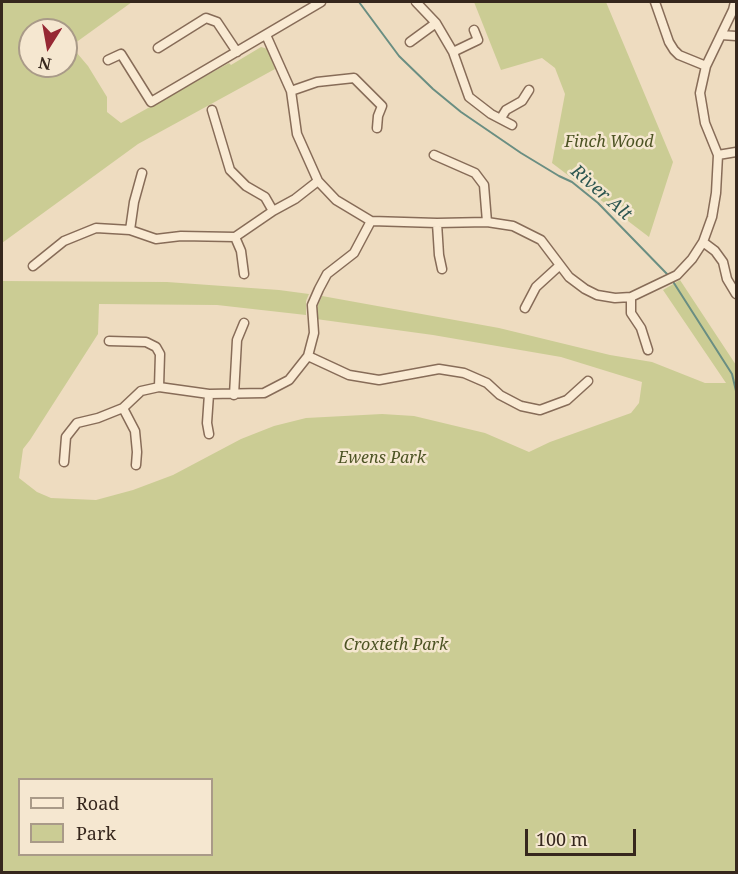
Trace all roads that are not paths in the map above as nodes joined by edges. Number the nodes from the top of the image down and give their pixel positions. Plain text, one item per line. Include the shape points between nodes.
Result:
1 (321, 2) edge
2 (416, 2) edge
3 (655, 2) edge
4 (735, 2) edge
5 (436, 23) junction
6 (474, 30) dead end
7 (266, 34) junction
8 (721, 35) junction
9 (736, 36) edge
10 (410, 42) dead end
11 (158, 48) dead end
12 (237, 52) junction
13 (453, 52) junction
14 (108, 60) dead end
15 (706, 66) junction
16 (529, 90) dead end
17 (291, 91) junction
18 (212, 110) dead end
19 (501, 118) junction
20 (512, 124) dead end
21 (377, 128) dead end
22 (736, 152) edge
23 (434, 155) dead end
24 (718, 155) junction
25 (142, 173) dead end
26 (318, 181) junction
27 (273, 211) junction
28 (371, 220) junction
29 (487, 222) junction
30 (437, 223) junction
31 (130, 230) junction
32 (235, 237) junction
33 (703, 242) junction
34 (33, 266) dead end
35 (560, 266) junction
36 (442, 269) dead end
37 (244, 274) dead end
38 (736, 294) edge
39 (631, 297) junction
40 (525, 308) dead end
41 (244, 323) dead end
42 (109, 341) dead end
43 (648, 350) dead end
44 (308, 356) junction
45 (588, 381) dead end
46 (159, 387) junction
47 (209, 394) junction
48 (234, 395) junction
49 (123, 408) junction
50 (209, 434) dead end
51 (64, 462) dead end
52 (136, 465) dead end

1 - 7 street
2 - 5 street
3 - 15 street via 674,50
4 - 8 street
5 - 10 street
5 - 13 street
6 - 13 street via 478,40
7 - 12 street
7 - 17 street
8 - 9 street
8 - 15 street
11 - 12 street via 206,18 217,22
12 - 14 street via 150,102 121,54
13 - 19 street via 469,97
15 - 24 street via 700,93 705,123
16 - 19 street
17 - 21 street via 317,82 354,78 382,106
17 - 26 street via 297,134
18 - 27 street via 230,170 265,197
19 - 20 street
22 - 24 street
23 - 29 street via 475,173 484,185
24 - 33 street via 714,205
25 - 31 street
26 - 27 street
26 - 28 street via 336,200
27 - 32 street
28 - 30 street
28 - 44 street via 354,253 327,274 319,289 312,305 314,333
29 - 30 street
29 - 35 street via 513,226 541,240
30 - 36 street
31 - 32 street via 156,239
31 - 34 street via 96,228 64,241
32 - 37 street
33 - 38 street via 723,262
33 - 39 street via 674,276
35 - 39 street via 591,292
35 - 40 street via 536,287
39 - 43 street via 631,314 641,328
41 - 48 street via 237,340
42 - 46 street via 156,346 160,354
44 - 45 street via 349,375 379,380 439,369 464,373 521,406 540,410 567,400
44 - 48 street via 289,380 264,393
46 - 47 street
46 - 49 street via 141,391
47 - 48 street
47 - 50 street
49 - 51 street via 77,423 66,437
49 - 52 street via 135,430

